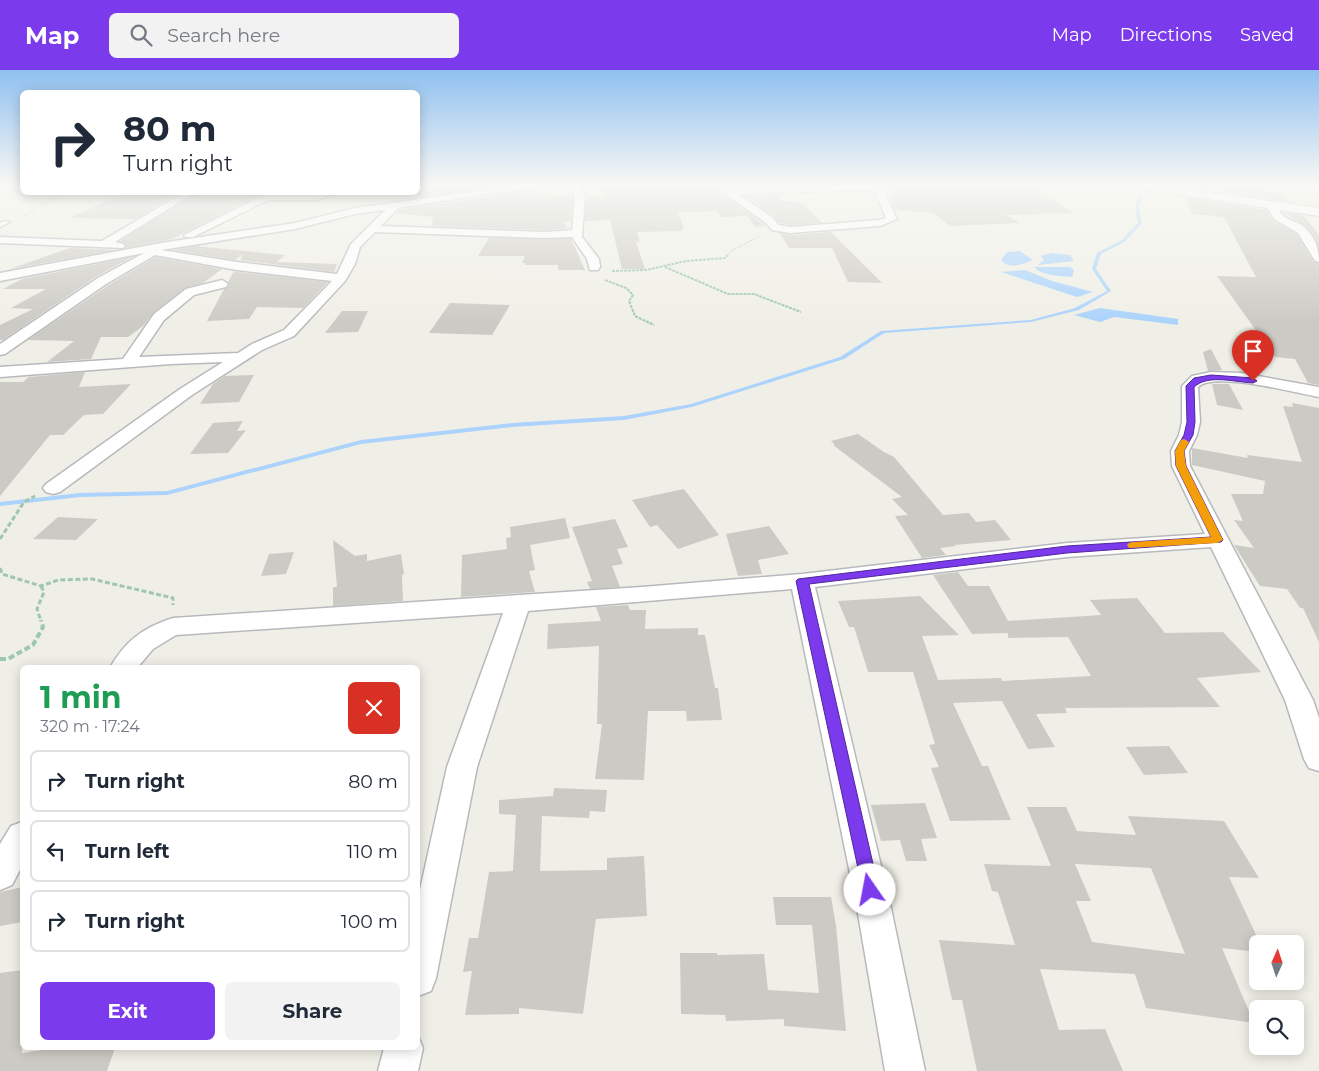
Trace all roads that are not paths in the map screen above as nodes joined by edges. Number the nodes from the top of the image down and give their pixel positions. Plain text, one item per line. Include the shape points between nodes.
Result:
1 (370, 229) edge
2 (1300, 229) edge
3 (129, 230) edge
4 (200, 230) edge
5 (271, 230) edge
6 (391, 230) edge
7 (578, 230) edge
8 (1303, 230) edge
9 (578, 233) junction
10 (1319, 233) edge
11 (0, 240) edge
12 (105, 244) junction
13 (167, 245) junction
14 (149, 250) junction
15 (1319, 259) edge
16 (595, 269) road end
17 (23, 272) junction
18 (0, 277) edge
19 (340, 278) junction
20 (222, 284) dead end
21 (0, 285) edge
22 (0, 351) edge
23 (242, 357) junction
24 (128, 362) junction
25 (0, 372) edge
26 (1319, 392) edge
27 (53, 488) road end
28 (1217, 540) junction
29 (802, 581) junction
30 (518, 604) junction
31 (125, 665) edge
32 (1319, 759) edge
33 (20, 839) edge
34 (0, 874) edge
35 (420, 968) edge
36 (403, 1050) edge
37 (398, 1071) edge
38 (905, 1071) edge

1 - 19 street via 356,246
2 - 15 street
3 - 12 street
4 - 13 street
5 - 13 street
6 - 9 street via 544,235
7 - 9 street
8 - 10 street
9 - 16 street via 577,237 593,260
11 - 12 street
12 - 14 street
13 - 14 street
14 - 17 street
14 - 19 street via 237,266
14 - 22 street
17 - 18 street
17 - 21 street
19 - 23 street via 289,333
20 - 24 street via 190,292 159,317
23 - 24 street
23 - 27 street via 186,392
24 - 25 street
26 - 28 street via 1236,378 1204,378 1190,386 1191,422 1180,451 1181,466
28 - 29 street via 1067,550
28 - 32 street via 1299,700
29 - 30 street
29 - 38 street via 874,908
30 - 31 street via 173,627 151,636 133,651
30 - 35 street via 462,767
33 - 34 street
36 - 37 street

